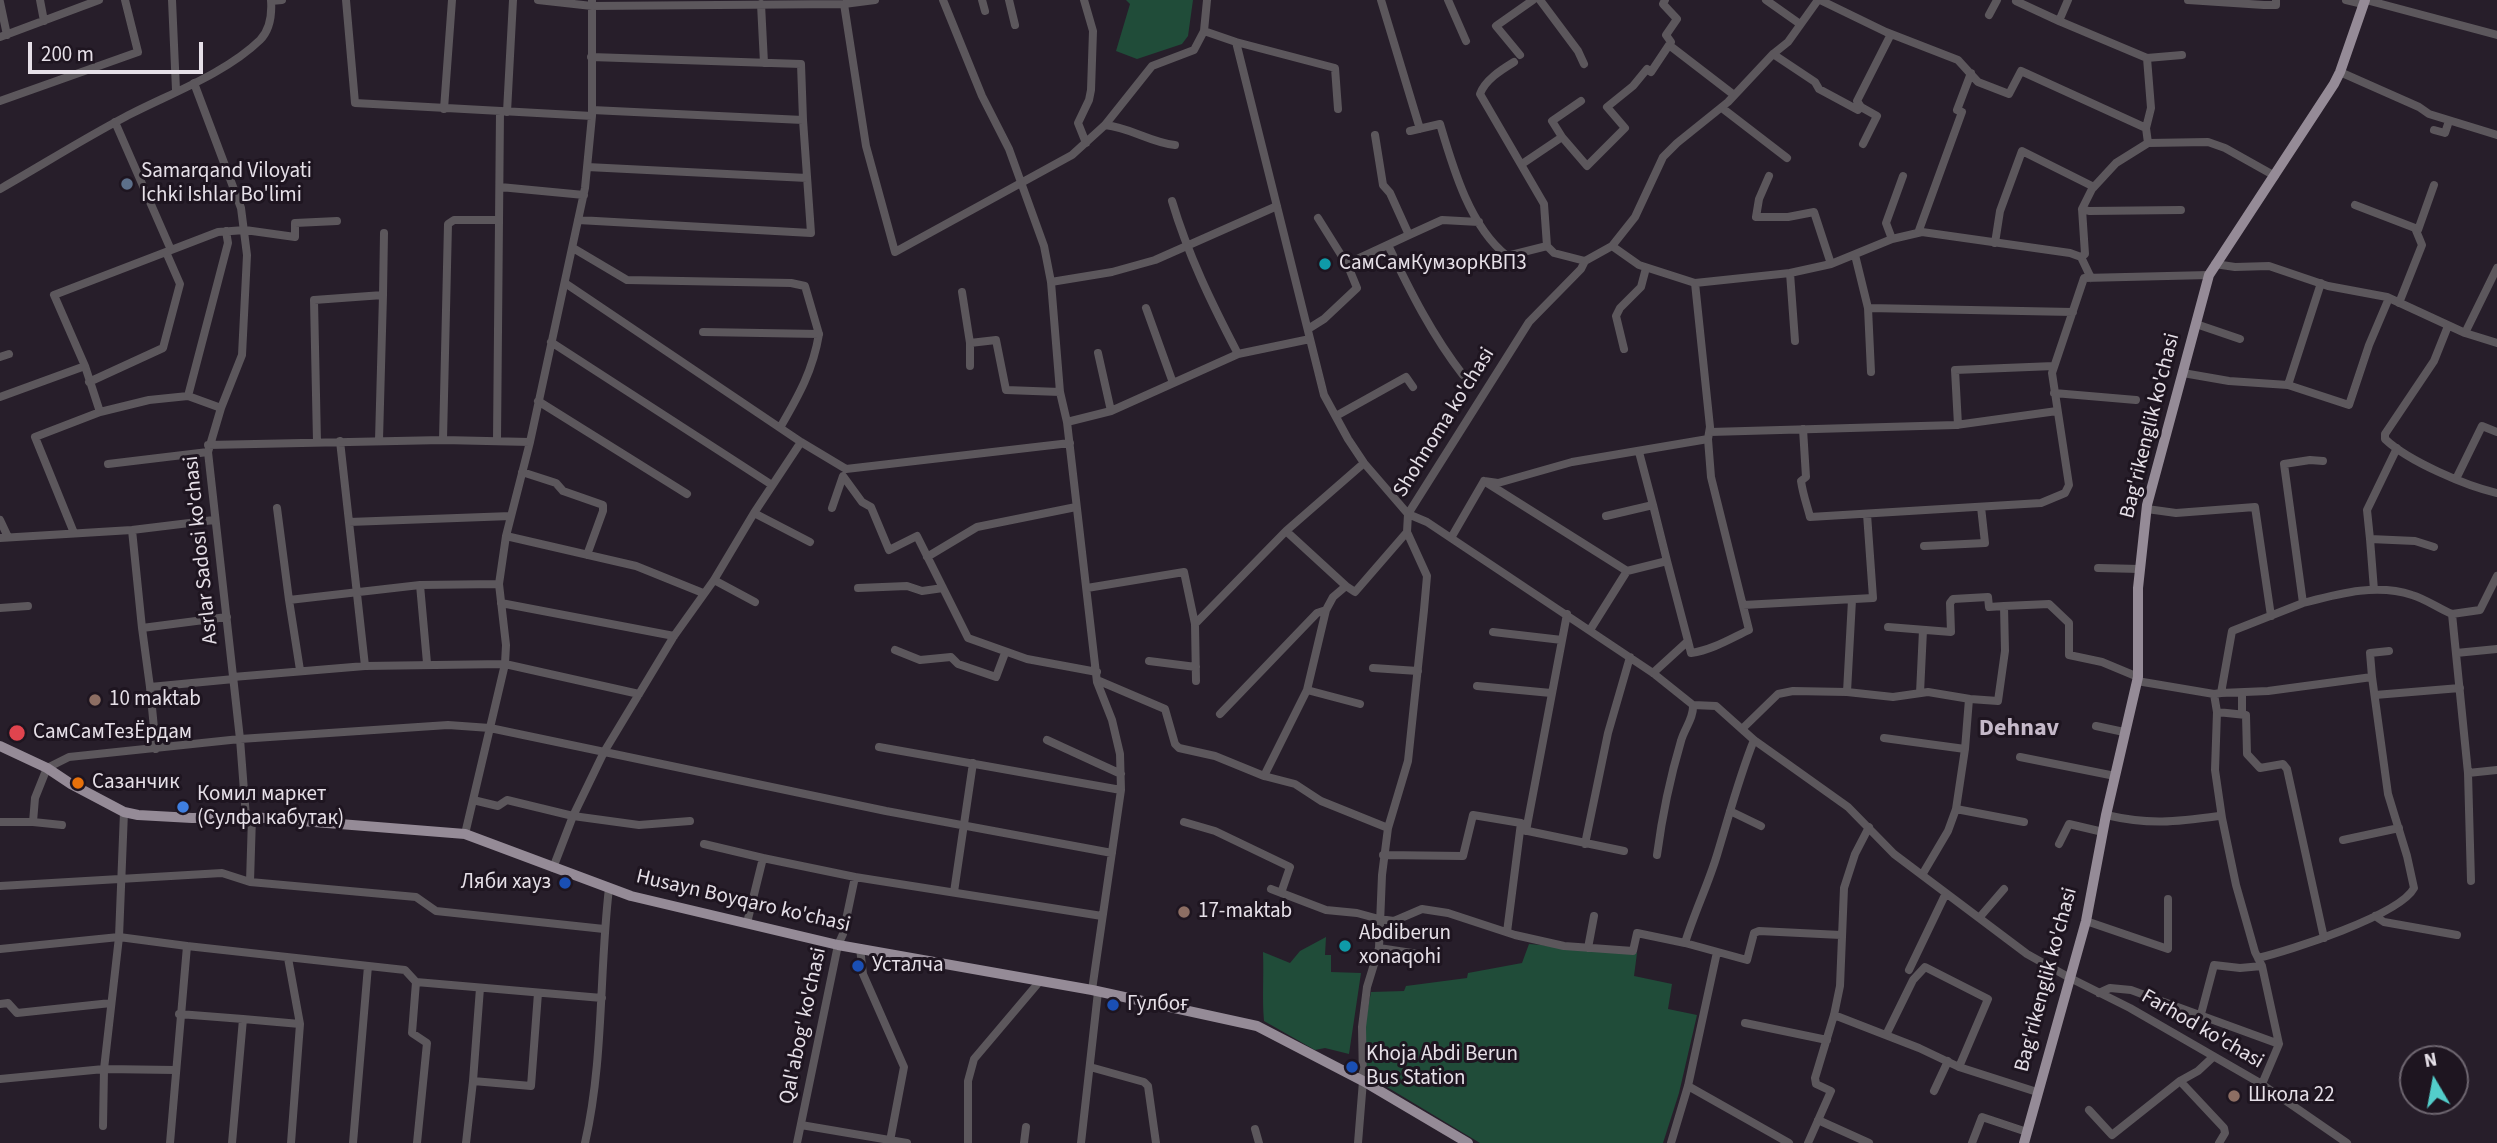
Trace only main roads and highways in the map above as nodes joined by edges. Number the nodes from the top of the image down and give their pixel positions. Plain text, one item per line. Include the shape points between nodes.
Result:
1 (2364, 1) edge
2 (0, 746) edge
3 (1468, 1143) edge
4 (2024, 1143) edge

1 - 4 main road, Bag'rikenglik ko'chasi via 2340,72 2209,275 2147,509 2138,588 2138,679 2086,921
2 - 3 main road, Husayn Boyqaro ko'chasi via 124,812 465,834 631,896 838,944 1257,1026 1363,1080

